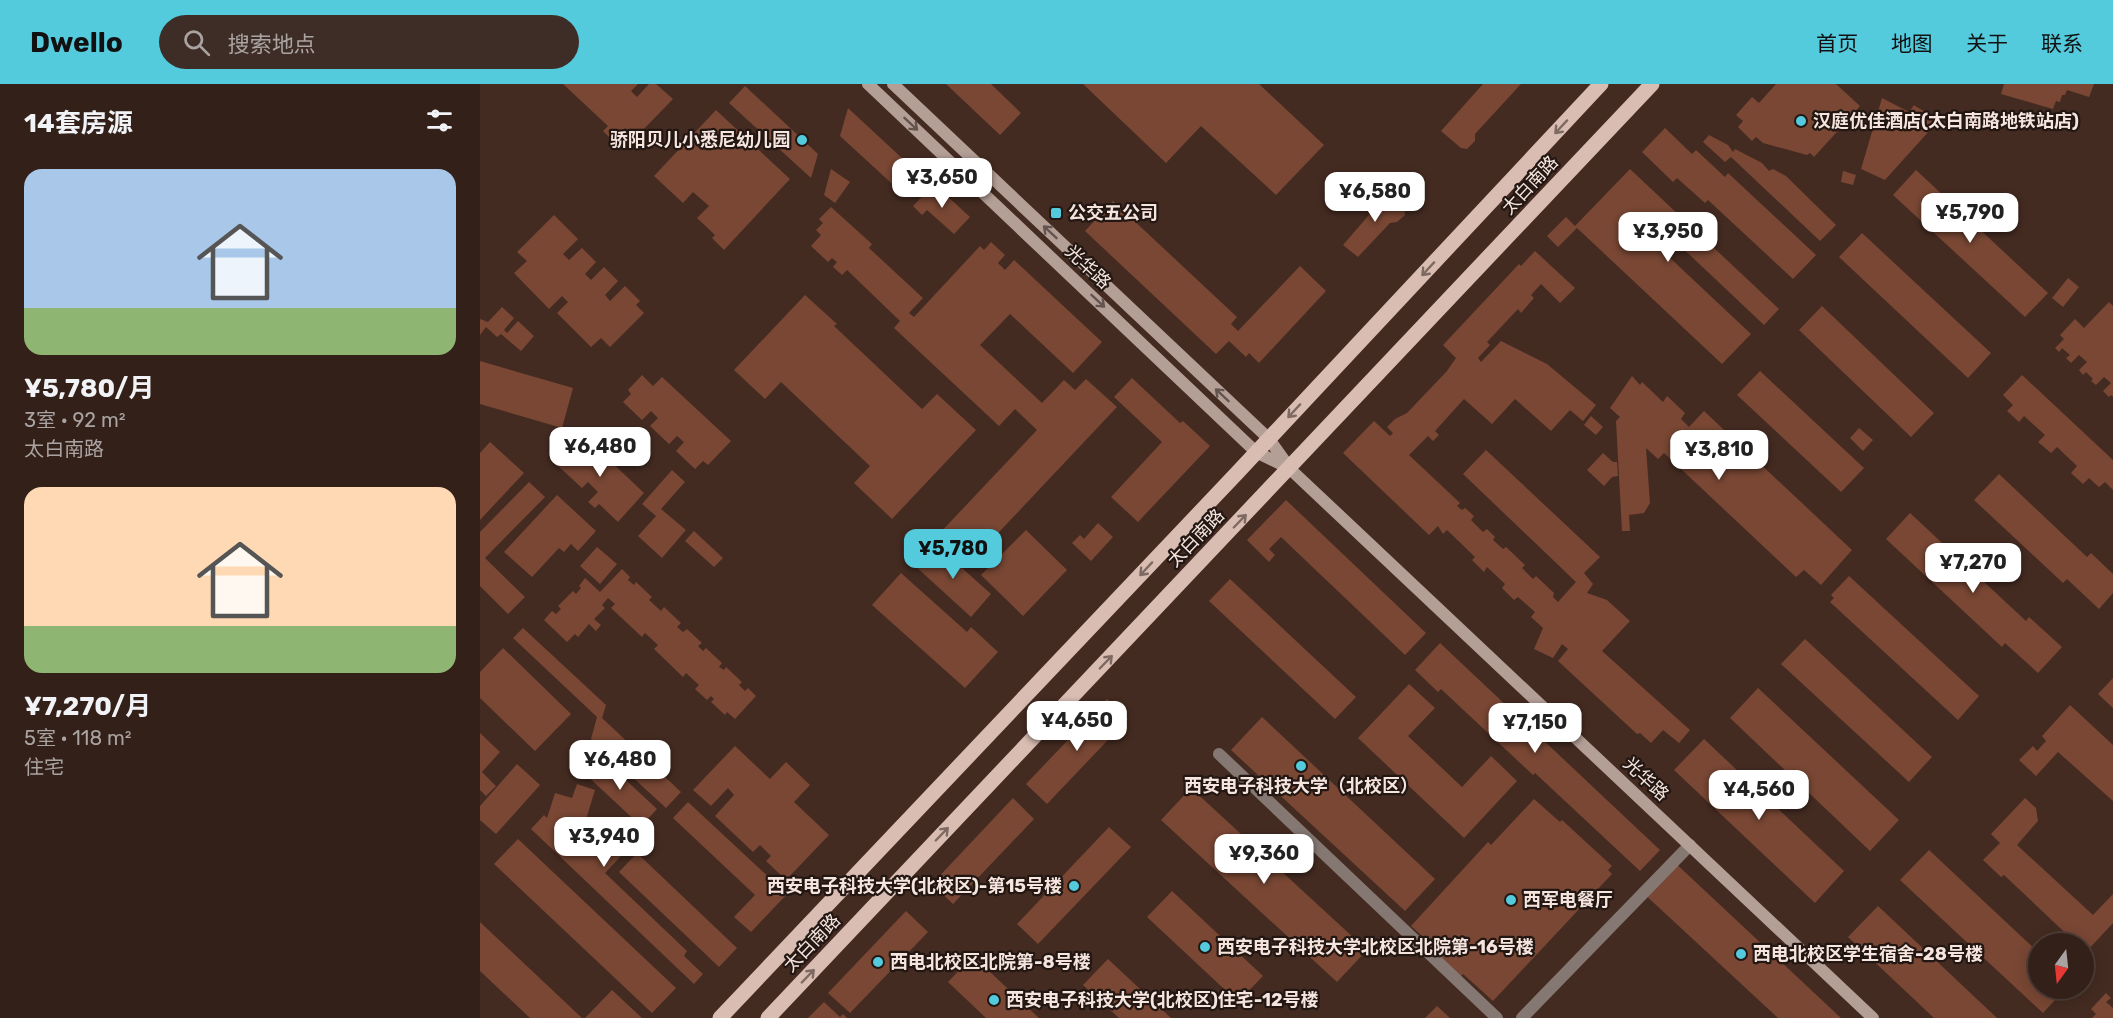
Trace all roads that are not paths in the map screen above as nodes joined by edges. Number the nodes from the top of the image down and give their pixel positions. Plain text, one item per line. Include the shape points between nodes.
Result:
1 (868, 84) edge
2 (893, 84) edge
3 (1601, 84) edge
4 (1652, 84) edge
5 (1269, 439) junction
6 (1256, 452) junction
7 (1289, 468) junction
8 (1219, 754) dead end
9 (1690, 845) junction
10 (720, 1018) edge
11 (768, 1018) edge
12 (1497, 1018) edge
13 (1522, 1018) edge
14 (1873, 1018) edge

1 -> 6 street, 光华路
5 -> 2 street, 光华路
3 -> 5 main road, 太白南路
4 - 7 main road, 太白南路
5 - 6 main road, 太白南路
5 - 7 street, 光华路
6 - 7 street, 光华路
6 -> 10 main road, 太白南路
7 - 9 street, 光华路
11 -> 7 main road, 太白南路
8 - 12 street
9 - 13 street
9 - 14 street, 光华路

